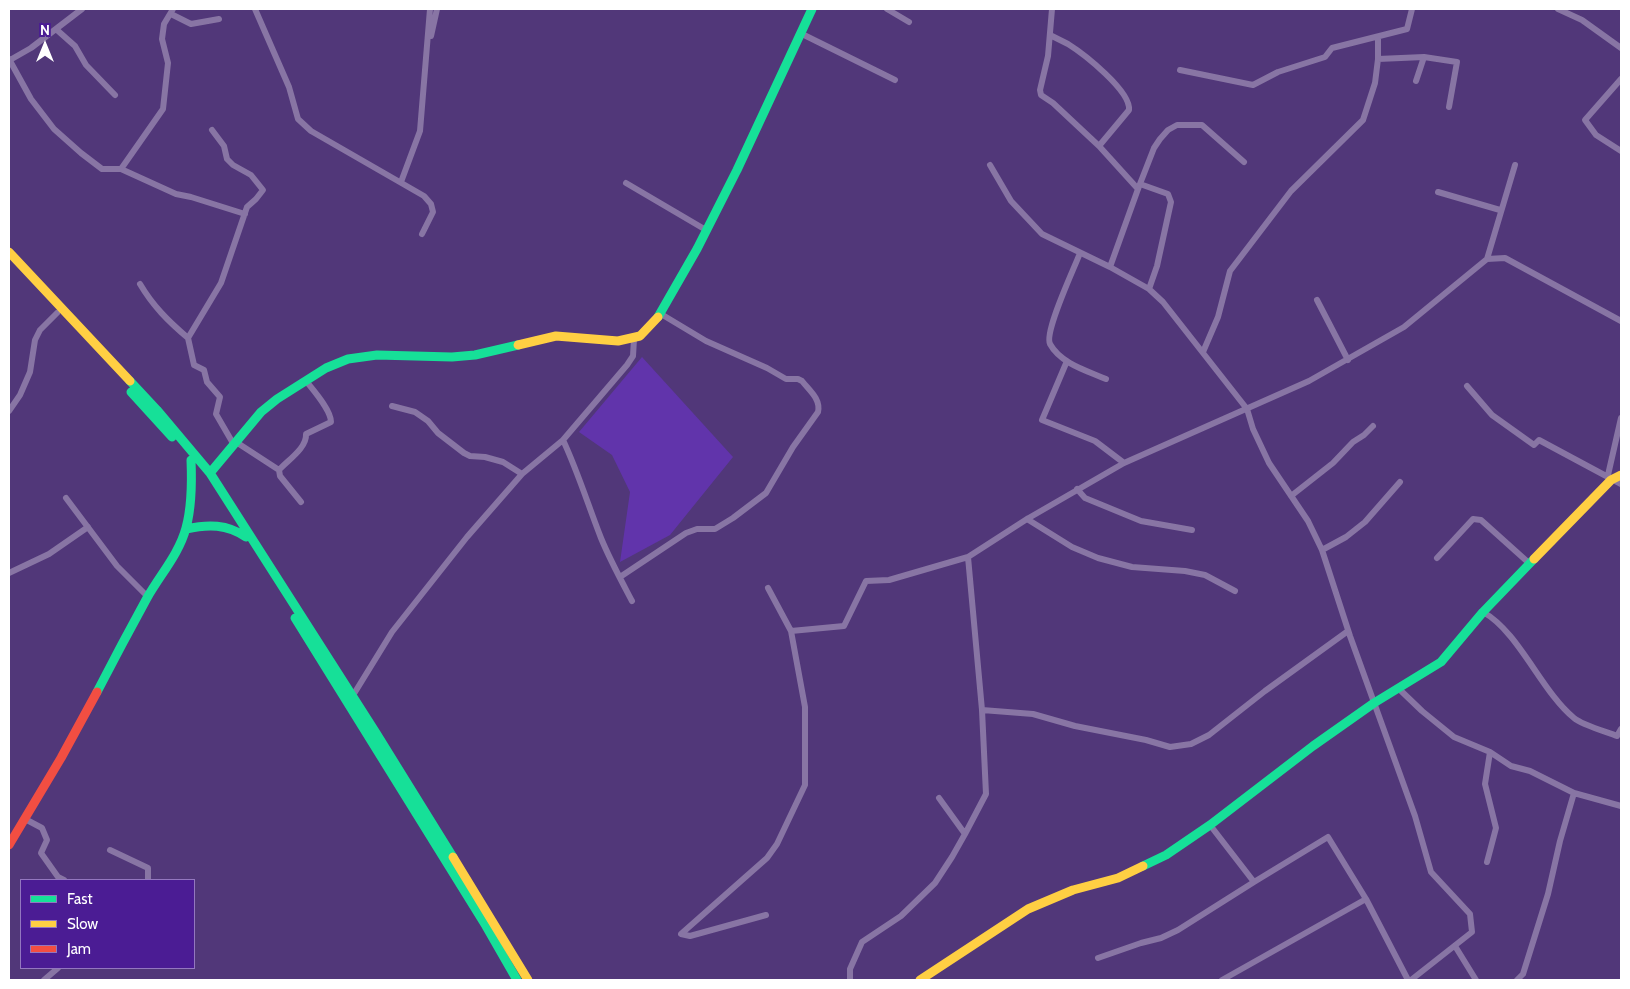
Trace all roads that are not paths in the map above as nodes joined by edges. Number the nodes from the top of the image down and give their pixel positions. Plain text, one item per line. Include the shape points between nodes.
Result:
1 (82, 9) edge
2 (255, 9) edge
3 (430, 9) edge
4 (437, 9) edge
5 (812, 9) edge
6 (1052, 9) edge
7 (1412, 9) edge
8 (1558, 9) edge
9 (891, 10) edge
10 (172, 11) edge
11 (218, 19) dead end
12 (909, 22) dead end
13 (57, 30) junction
14 (802, 34) junction
15 (1050, 35) junction
16 (1378, 37) junction
17 (1621, 48) edge
18 (427, 54) junction
19 (1424, 57) junction
20 (1378, 58) junction
21 (9, 59) edge
22 (1180, 70) dead end
23 (1621, 79) edge
24 (895, 80) dead end
25 (1416, 81) dead end
26 (115, 95) dead end
27 (1449, 107) dead end
28 (212, 130) dead end
29 (1099, 146) junction
30 (1621, 151) edge
31 (1244, 162) dead end
32 (990, 165) dead end
33 (1515, 166) dead end
34 (121, 169) junction
35 (401, 182) junction
36 (626, 183) dead end
37 (1139, 187) junction
38 (1438, 192) dead end
39 (1500, 210) junction
40 (245, 214) junction
41 (706, 230) junction
42 (422, 234) dead end
43 (9, 252) edge
44 (1080, 253) junction
45 (1487, 259) junction
46 (9, 262) edge
47 (1110, 266) junction
48 (140, 284) dead end
49 (1148, 289) junction
50 (1317, 300) dead end
51 (57, 313) junction
52 (661, 314) junction
53 (1621, 321) edge
54 (188, 338) junction
55 (634, 339) junction
56 (1203, 352) junction
57 (1348, 360) junction
58 (1067, 361) junction
59 (1106, 379) dead end
60 (306, 381) junction
61 (1467, 386) dead end
62 (392, 406) dead end
63 (1247, 409) junction
64 (9, 411) edge
65 (1621, 418) edge
66 (1373, 426) dead end
67 (563, 440) junction
68 (235, 444) junction
69 (191, 460) junction
70 (1124, 463) junction
71 (279, 470) junction
72 (210, 473) junction
73 (522, 474) junction
74 (1621, 475) edge
75 (1610, 478) junction
76 (1400, 482) dead end
77 (1621, 484) edge
78 (1077, 489) junction
79 (1291, 496) junction
80 (66, 498) dead end
81 (301, 502) dead end
82 (1027, 519) junction
83 (88, 527) junction
84 (186, 529) junction
85 (1192, 530) dead end
86 (246, 537) junction
87 (1322, 550) junction
88 (968, 557) junction
89 (1437, 558) dead end
90 (1530, 564) junction
91 (9, 572) edge
92 (620, 577) junction
93 (768, 588) dead end
94 (1235, 591) dead end
95 (148, 597) junction
96 (632, 601) dead end
97 (1483, 612) junction
98 (791, 631) junction
99 (1348, 631) junction
100 (1398, 688) junction
101 (352, 697) junction
102 (1374, 703) junction
103 (982, 710) junction
104 (1621, 729) edge
105 (1619, 738) edge
106 (1490, 752) junction
107 (1574, 793) junction
108 (939, 798) dead end
109 (1621, 806) edge
110 (25, 819) junction
111 (1210, 824) junction
112 (965, 834) junction
113 (9, 845) edge
114 (110, 850) dead end
115 (1487, 862) dead end
116 (62, 879) edge
117 (148, 879) edge
118 (1254, 882) junction
119 (1366, 899) junction
120 (766, 915) dead end
121 (1455, 946) junction
122 (1098, 958) dead end
123 (57, 969) edge
124 (44, 980) edge
125 (517, 980) edge
126 (528, 980) edge
127 (850, 980) edge
128 (920, 980) edge
129 (1222, 980) edge
130 (1410, 980) edge
131 (1476, 980) edge
132 (1517, 980) edge

1 - 13 street
2 - 35 street via 289,87 298,119 311,131
3 - 18 street
4 - 18 street
5 - 14 street
6 - 15 street
7 - 16 street via 1407,29
8 - 17 street via 1582,20
9 - 12 street
10 - 11 street via 191,24
10 - 34 street via 164,24 162,39 168,63 163,109
13 - 21 street
13 - 26 street via 75,46 86,65
14 - 24 street
14 - 41 street
15 - 29 street via 1041,95
15 - 29 street via 1089,60 1121,91 1129,105 1129,110
16 - 20 street
16 - 22 street via 1332,48 1326,57 1278,72 1253,85
18 - 35 street via 420,131
19 - 20 street
19 - 25 street
19 - 27 street via 1457,62
20 - 56 street via 1375,83 1363,120 1291,190 1230,271 1218,317
21 - 34 street via 31,99 54,129 102,169
23 - 30 street via 1586,120 1596,135
28 - 40 street via 224,146 232,166 251,175 263,190 246,207
29 - 37 street
31 - 37 street via 1202,125 1177,125 1168,130 1154,148
32 - 44 street via 1011,201 1042,234
33 - 39 street
34 - 40 street via 176,194
35 - 42 street via 431,204 433,212
36 - 41 street
37 - 47 street
37 - 49 street via 1168,194 1171,202 1157,266
38 - 39 street
39 - 45 street
40 - 54 street via 221,283
41 - 52 street
43 - 72 street via 157,410
44 - 47 street
44 - 58 street via 1048,336 1050,344
45 - 53 street via 1505,258
45 - 57 street via 1404,327
46 - 51 street
47 - 49 street
48 - 54 street via 164,317
49 - 56 street via 1163,302
50 - 57 street
51 - 64 street via 35,340 30,372
51 - 69 street
52 - 55 street
52 - 92 street via 706,341 786,379 802,381 819,408 766,493 715,528 686,533
54 - 68 street via 194,365 204,370 207,382 220,397 216,414
55 - 60 street via 618,341 556,336 475,355 377,355 348,359
55 - 67 street via 633,356 627,365
56 - 63 street
57 - 63 street via 1309,382
58 - 59 street
58 - 70 street via 1042,420 1095,441
60 - 68 street via 261,412
60 - 71 street via 328,411 331,422 306,434 303,445
61 - 75 street via 1492,415 1534,445 1539,440
62 - 73 street via 415,412 464,453 503,462
63 - 70 street
63 - 79 street via 1269,463
65 - 75 street
66 - 79 street
67 - 73 street
67 - 92 street via 601,539
68 - 71 street
68 - 72 street
69 - 84 street via 192,489
69 - 86 street
70 - 78 street
71 - 81 street via 280,476
72 - 101 street
73 - 101 street via 392,632
74 - 75 street
75 - 77 street
75 - 90 street
76 - 87 street via 1364,522
78 - 82 street
78 - 85 street via 1085,498 1141,520
79 - 87 street
80 - 83 street
82 - 88 street
82 - 94 street via 1098,558 1132,567 1185,571 1205,576
83 - 91 street via 49,554
83 - 95 street via 117,566
84 - 86 street via 220,524
84 - 95 street via 179,548
86 - 125 street
87 - 99 street
88 - 98 street via 889,580 866,581 844,626
88 - 103 street
89 - 90 street via 1472,519 1477,519
90 - 97 street
92 - 96 street
93 - 98 street
95 - 110 street
97 - 100 street via 1441,662
97 - 105 street via 1494,618 1548,690 1575,719
98 - 120 street via 805,707 804,785 778,844 767,858 681,934 690,936
99 - 102 street
99 - 103 street via 1209,735 1191,744 1170,748 1033,714
100 - 102 street
100 - 106 street via 1454,737
101 - 126 street
102 - 111 street
102 - 121 street via 1415,816 1431,872 1470,914 1472,932
103 - 112 street via 986,794
104 - 105 street
106 - 107 street via 1511,766 1530,770
106 - 115 street via 1485,784 1496,828
107 - 109 street
107 - 132 street via 1548,894 1523,974
108 - 112 street
110 - 113 street
110 - 116 street via 42,828 46,840 41,853
111 - 118 street
111 - 128 street via 1166,855 1118,878 1073,890 1028,909
112 - 127 street via 935,883 902,916 862,942 850,970
114 - 117 street via 148,868
118 - 119 street via 1328,837
118 - 122 street via 1178,930
119 - 129 street
119 - 130 street
121 - 130 street
121 - 131 street
123 - 124 street

